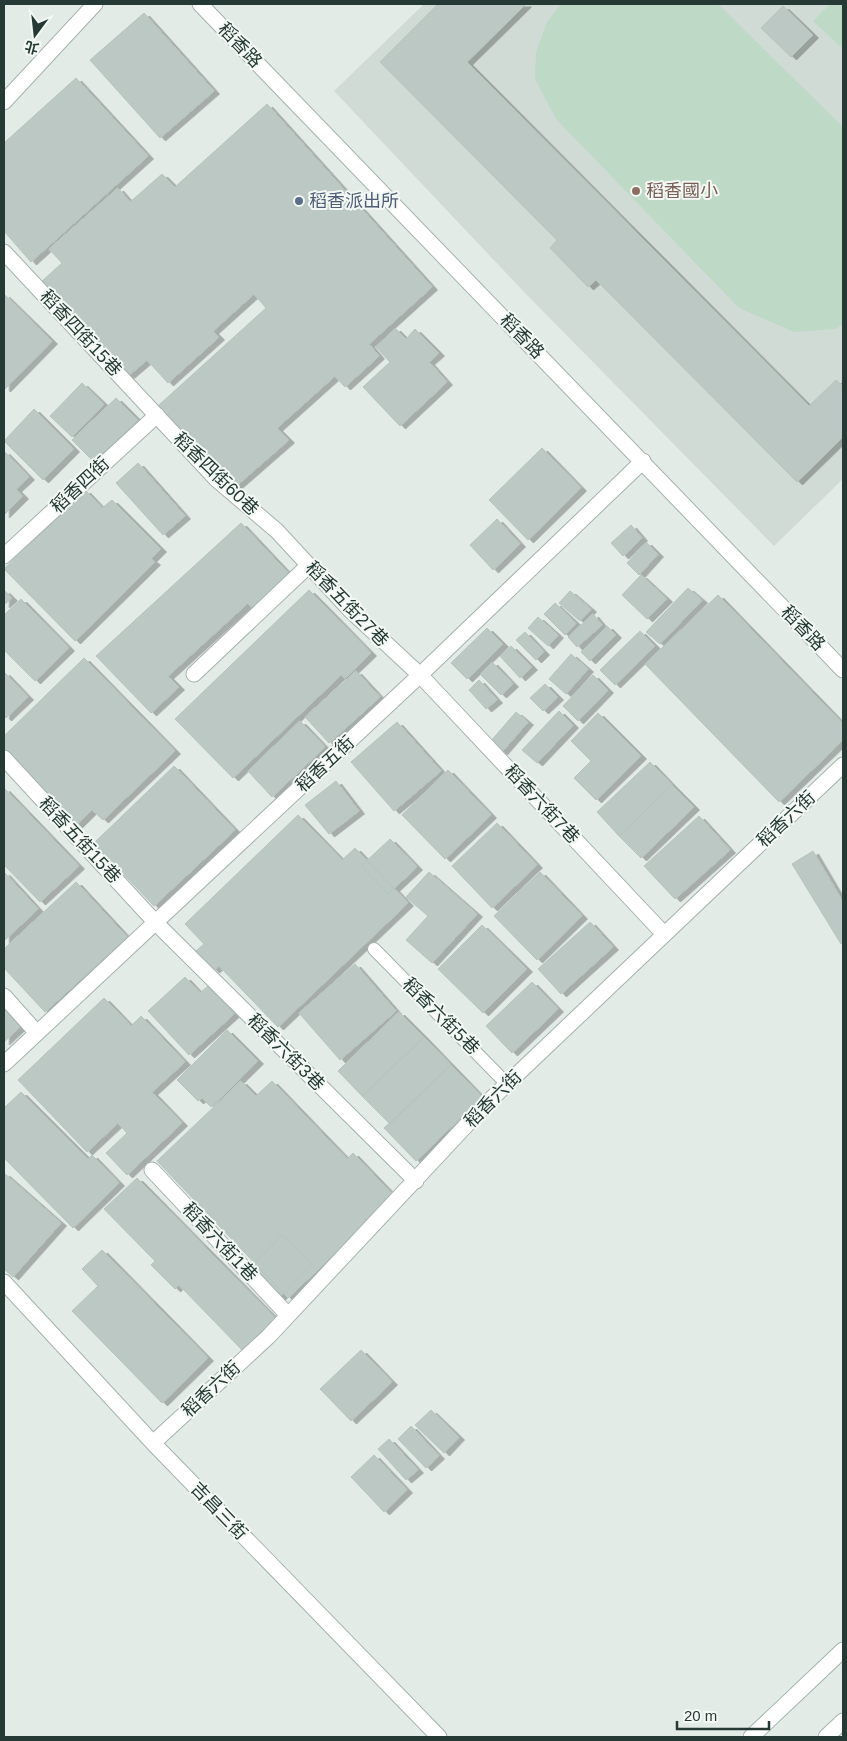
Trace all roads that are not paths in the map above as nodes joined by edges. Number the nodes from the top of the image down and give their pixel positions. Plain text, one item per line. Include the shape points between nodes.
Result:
1 (95, 4) edge
2 (200, 4) edge
3 (4, 102) edge
4 (4, 252) edge
5 (157, 415) junction
6 (643, 461) junction
7 (277, 531) joint
8 (4, 556) edge
9 (309, 565) junction
10 (843, 670) edge
11 (194, 674) dead end
12 (420, 675) junction
13 (4, 758) edge
14 (843, 765) edge
15 (156, 923) junction
16 (664, 934) junction
17 (374, 949) dead end
18 (4, 996) edge
19 (36, 1033) junction
20 (4, 1064) edge
21 (507, 1084) junction
22 (152, 1170) dead end
23 (416, 1182) junction
24 (4, 1282) edge
25 (288, 1314) junction
26 (153, 1443) junction
27 (843, 1650) edge
28 (843, 1721) edge
29 (439, 1737) edge
30 (750, 1737) edge
31 (826, 1737) edge

1 - 3 street
2 - 6 street, 稻香路
4 - 5 street, 稻香四街15巷
5 - 7 street, 稻香四街60巷 via 216,479
5 - 8 street, 稻香四街
6 - 10 street, 稻香路
6 - 12 street, 稻香五街
7 - 9 street, 稻香五街27巷
9 - 11 street
9 - 12 street, 稻香五街27巷 via 350,610
12 - 15 street, 稻香五街
12 - 16 street, 稻香六街7巷
13 - 15 street, 稻香五街15巷
14 - 16 street, 稻香六街
15 - 19 street, 稻香五街
15 - 23 street, 稻香六街3巷
16 - 21 street, 稻香六街
17 - 21 lane, 稻香六街5巷
18 - 19 street
19 - 20 street, 稻香五街
21 - 23 street, 稻香六街
22 - 25 street, 稻香六街1巷
23 - 25 street, 稻香六街
24 - 26 street, 吉昌三街
25 - 26 street, 稻香六街 via 269,1336
26 - 29 street, 吉昌三街
27 - 30 street
28 - 31 street

